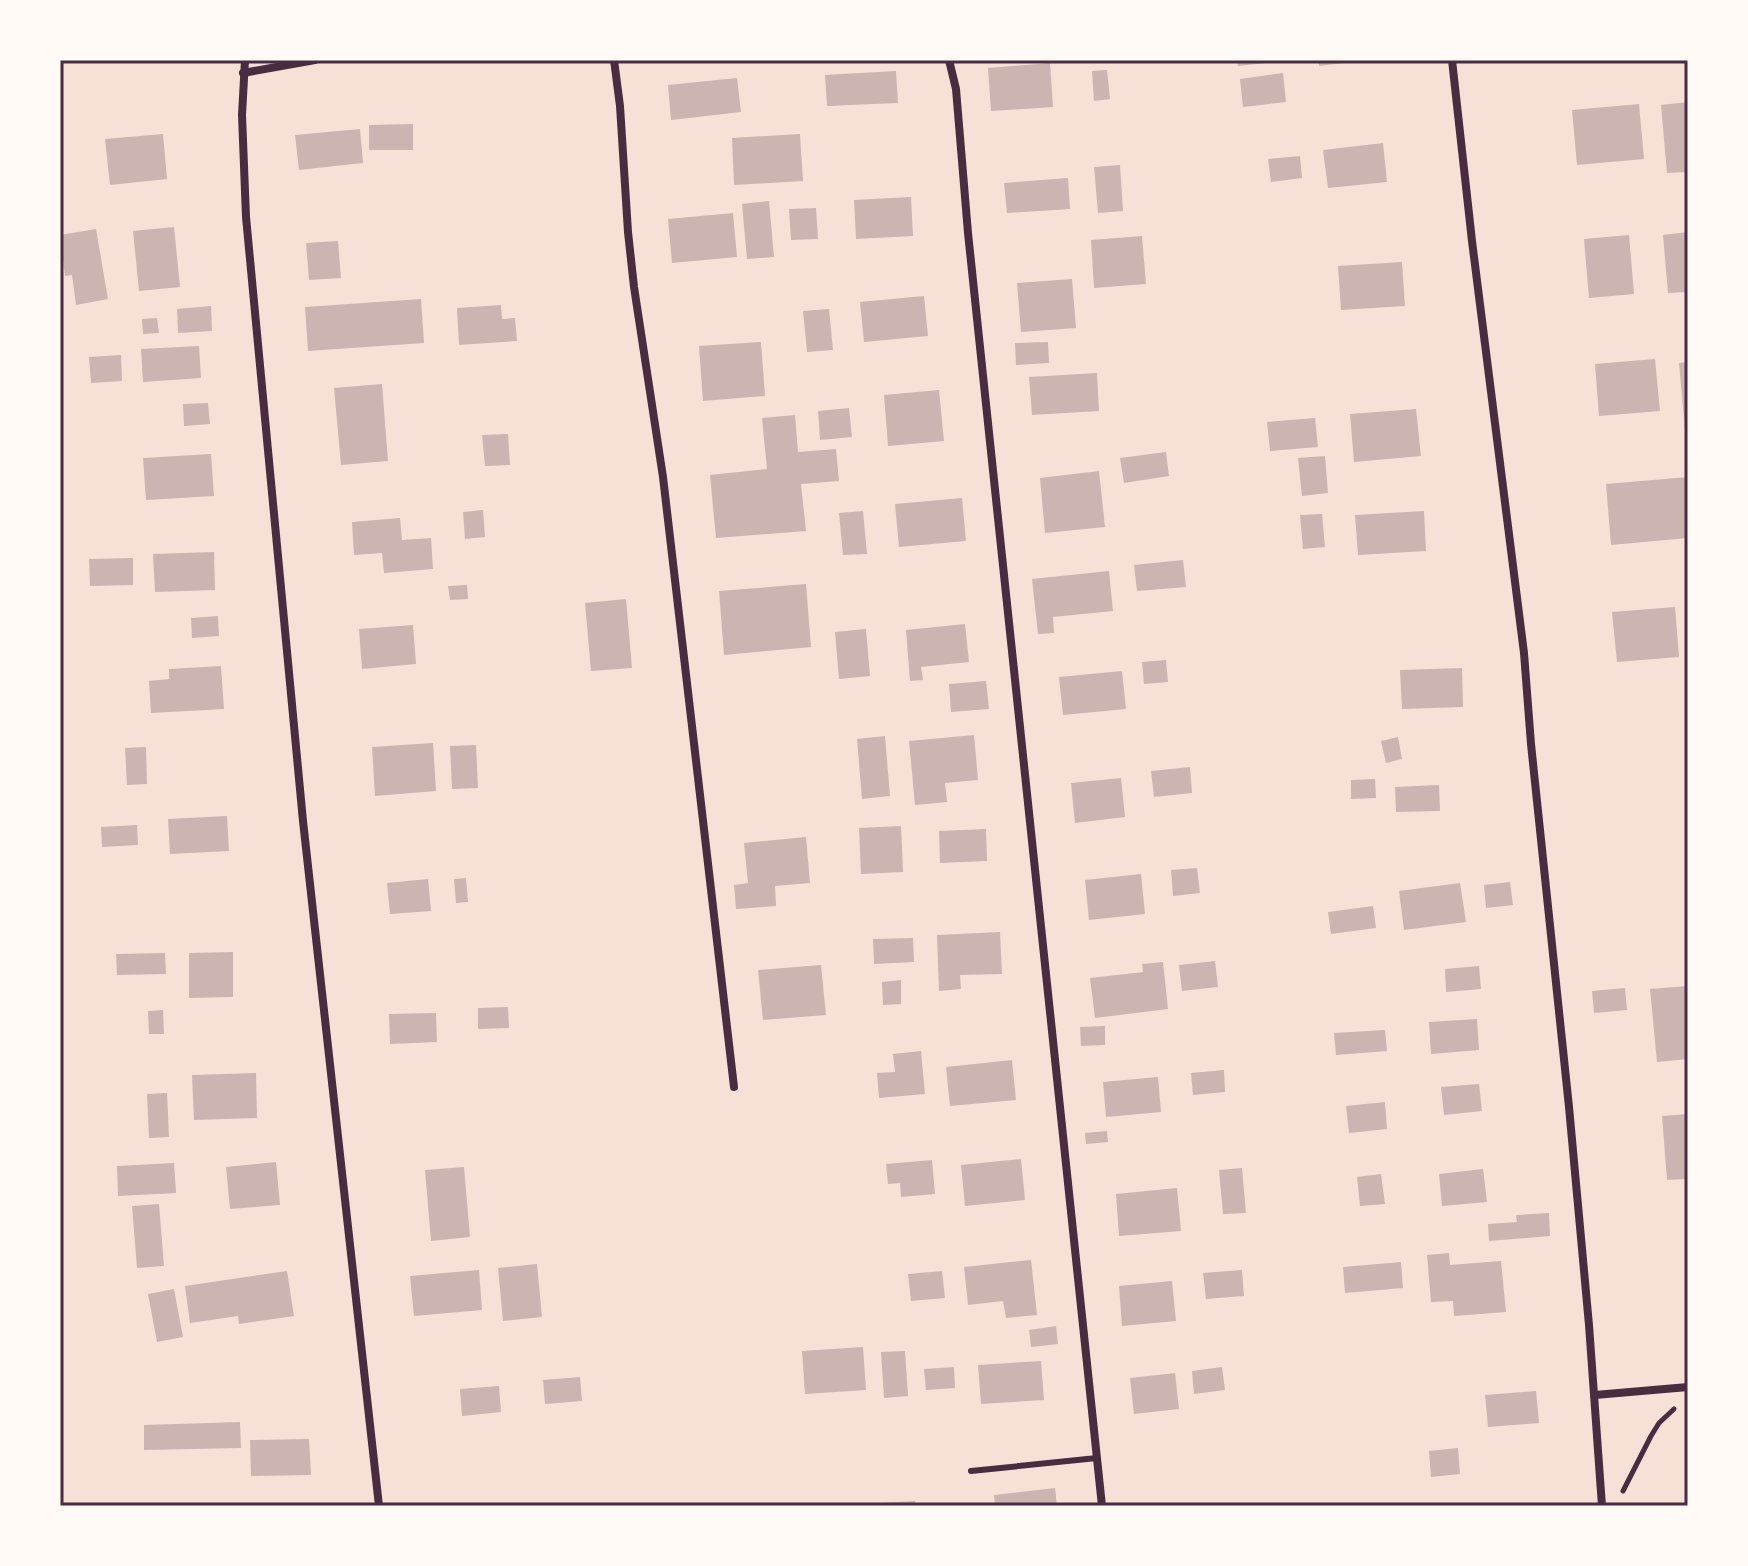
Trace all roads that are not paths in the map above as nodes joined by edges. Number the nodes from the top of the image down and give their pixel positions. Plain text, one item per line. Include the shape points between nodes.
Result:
1 (245, 60) edge
2 (315, 60) edge
3 (614, 60) edge
4 (949, 60) edge
5 (1452, 60) edge
6 (243, 73) junction
7 (734, 1087) dead end
8 (1688, 1387) edge
9 (1595, 1395) junction
10 (1097, 1458) junction
11 (971, 1471) dead end
12 (379, 1506) edge
13 (1102, 1506) edge
14 (1602, 1506) edge

1 - 6 street
2 - 6 street
3 - 7 street via 628,232 665,493
4 - 10 street
5 - 9 street via 1524,653
6 - 12 street via 246,217 278,563
8 - 9 street
9 - 14 street
10 - 11 lane
10 - 13 street

